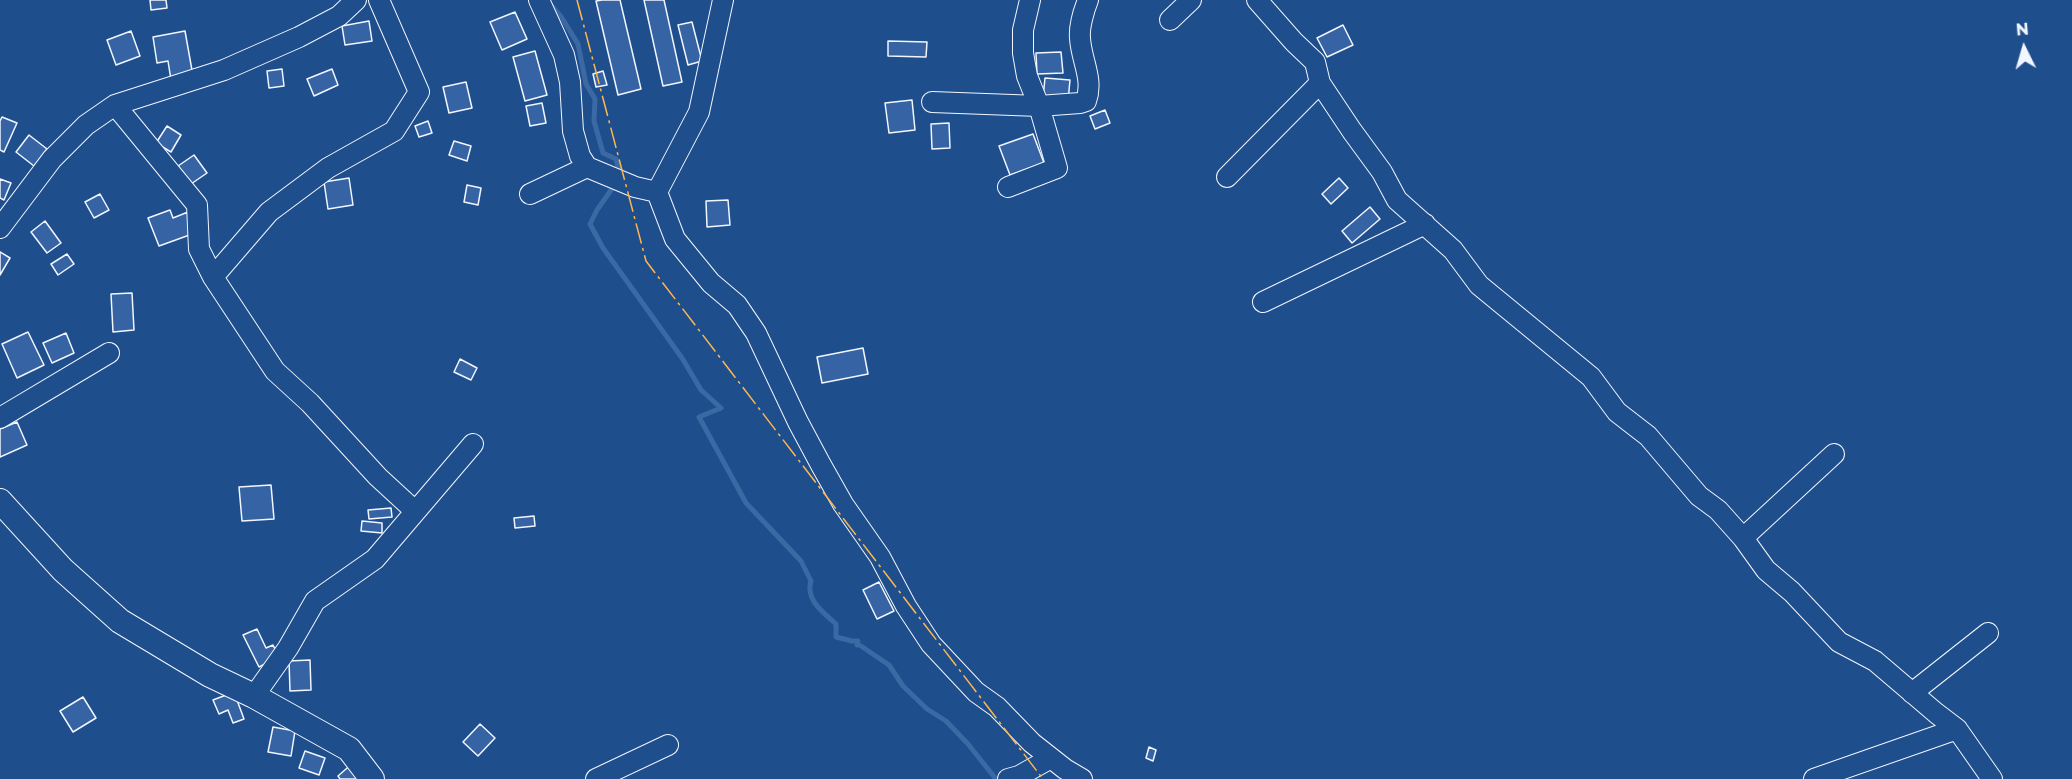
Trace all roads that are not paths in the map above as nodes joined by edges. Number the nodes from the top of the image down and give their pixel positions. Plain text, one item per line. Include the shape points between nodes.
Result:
1 (356, 0) edge
2 (379, 0) edge
3 (539, 0) edge
4 (723, 0) edge
5 (1030, 0) edge
6 (1089, 0) edge
7 (1191, 0) edge
8 (1257, 0) edge
9 (1170, 20) dead end
10 (1320, 83) junction
11 (932, 102) dead end
12 (114, 105) junction
13 (1039, 106) junction
14 (587, 167) junction
15 (1227, 177) dead end
16 (1008, 187) dead end
17 (657, 192) junction
18 (530, 194) dead end
19 (1425, 224) junction
20 (0, 228) edge
21 (213, 277) junction
22 (1263, 302) dead end
23 (109, 353) dead end
24 (0, 417) edge
25 (473, 444) dead end
26 (1834, 454) dead end
27 (0, 501) edge
28 (415, 511) junction
29 (1743, 538) junction
30 (1988, 633) dead end
31 (1912, 693) junction
32 (254, 696) junction
33 (1957, 729) junction
34 (668, 745) dead end
35 (1051, 758) junction
36 (372, 779) edge
37 (596, 779) edge
38 (1008, 779) edge
39 (1082, 779) edge
40 (1814, 779) edge
41 (1992, 779) edge

1 - 12 street via 339,16 224,70
2 - 21 street via 419,92 394,130 328,168 269,212
3 - 14 street via 564,55 573,131
4 - 17 street via 699,112
5 - 13 street via 1023,30 1023,53
6 - 13 street via 1080,37 1088,67 1086,101
7 - 9 street
8 - 10 street via 1315,62
10 - 15 street
10 - 19 street via 1397,200
11 - 13 street
12 - 20 street via 86,125 52,159
12 - 21 street via 197,205 199,249
13 - 16 street via 1057,168
14 - 17 street
14 - 18 street
17 - 35 street via 675,239 711,283 736,305 756,333 826,475 931,644 976,692
19 - 22 street
19 - 29 street via 1459,256 1479,285 1592,377 1617,412 1648,436 1699,496
21 - 28 street via 274,372 310,403
23 - 24 street
25 - 28 street
26 - 29 street
27 - 32 main road via 63,570 120,621 210,675
28 - 32 street via 375,559 315,601
29 - 31 street via 1766,570 1839,642 1875,661
30 - 31 street
31 - 33 street
32 - 36 main road via 349,749
33 - 40 street
33 - 41 street
34 - 37 street
35 - 38 street
35 - 39 street

